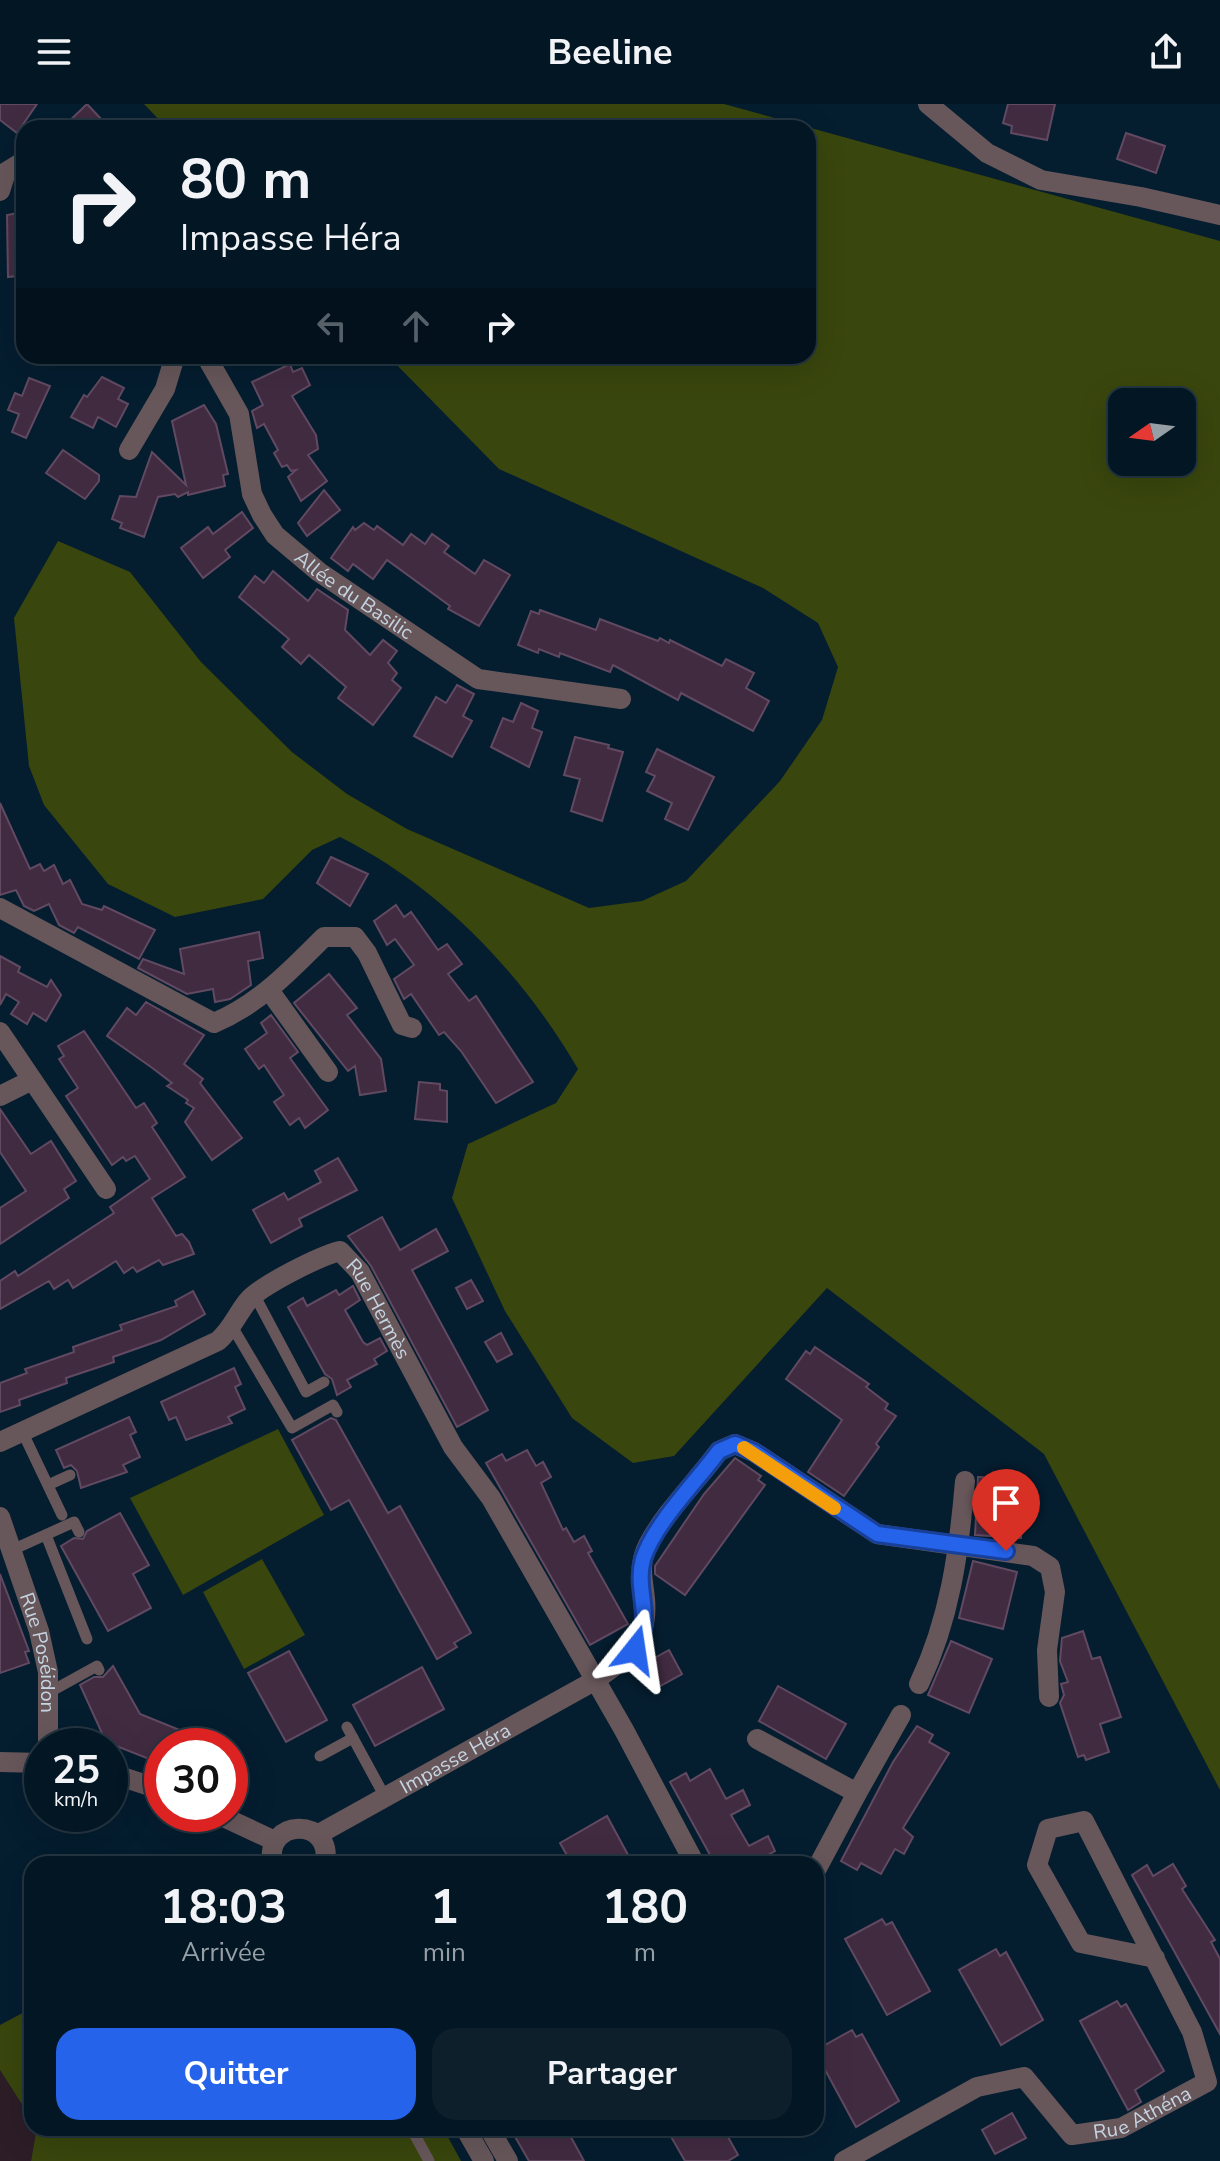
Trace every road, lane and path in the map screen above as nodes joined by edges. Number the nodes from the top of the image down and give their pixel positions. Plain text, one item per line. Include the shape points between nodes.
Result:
1 (928, 104) edge
2 (1220, 215) edge
3 (173, 364) edge
4 (211, 364) edge
5 (129, 450) dead end
6 (621, 699) dead end
7 (0, 908) edge
8 (269, 990) junction
9 (412, 1028) dead end
10 (0, 1032) edge
11 (328, 1072) dead end
12 (32, 1080) junction
13 (0, 1096) edge
14 (106, 1189) dead end
15 (255, 1296) junction
16 (233, 1328) junction
17 (324, 1382) dead end
18 (337, 1412) dead end
19 (22, 1431) junction
20 (0, 1442) edge
21 (70, 1475) dead end
22 (965, 1481) dead end
23 (48, 1485) junction
24 (62, 1515) dead end
25 (0, 1517) edge
26 (79, 1532) dead end
27 (46, 1535) junction
28 (959, 1546) junction
29 (12, 1550) junction
30 (87, 1639) dead end
31 (99, 1670) dead end
32 (594, 1681) junction
33 (919, 1684) dead end
34 (48, 1693) junction
35 (1049, 1697) dead end
36 (901, 1715) dead end
37 (48, 1728) edge
38 (757, 1739) dead end
39 (320, 1756) dead end
40 (0, 1762) edge
41 (24, 1763) edge
42 (857, 1793) junction
43 (385, 1797) junction
44 (248, 1828) edge
45 (317, 1835) junction
46 (275, 1841) junction
47 (274, 1856) edge
48 (325, 1856) edge
49 (691, 1856) edge
50 (823, 1856) edge
51 (1155, 1958) junction
52 (415, 2136) edge
53 (470, 2136) edge
54 (494, 2136) edge
55 (429, 2161) edge
56 (484, 2161) edge
57 (508, 2161) edge
58 (844, 2161) edge

1 - 2 street via 987,153 1041,180
3 - 5 street via 165,389
4 - 6 street, Allée du Basilic via 239,414 252,494 262,515 275,535 319,572 478,679
7 - 8 street via 214,1023
8 - 9 street via 324,937 355,937 402,1025
8 - 11 street
10 - 12 street
12 - 13 street
12 - 14 street
15 - 16 street, Rue Hermès via 248,1299
15 - 17 lane via 306,1392
15 - 32 street, Rue Hermès via 320,1256 340,1251 360,1272 453,1447 491,1498
16 - 18 lane via 292,1428 333,1405
16 - 19 street, Rue Hermès via 218,1341
19 - 20 street, Rue Hermès
19 - 23 lane
21 - 23 lane
22 - 28 street
23 - 24 lane
25 - 29 street, Rue Poséidon
26 - 27 lane via 74,1522
27 - 29 lane
27 - 30 lane
28 - 32 street, Impasse Héra via 877,1534 735,1444 719,1451 649,1543 640,1577 645,1597 642,1637 635,1650
28 - 33 street via 938,1645
28 - 35 street, Impasse Héra via 1033,1556 1050,1567 1055,1592 1047,1650
29 - 34 street, Rue Poséidon via 39,1631
31 - 34 lane via 97,1666
32 - 43 street, Impasse Héra
32 - 49 street
34 - 37 street, Rue Poséidon
36 - 42 street
38 - 42 street
39 - 43 lane via 350,1732
40 - 41 street
42 - 50 street
43 - 45 street, Impasse Héra
44 - 46 street
45 - 46 street via 298,1828
45 - 48 street
46 - 47 street
51 - 51 street, Rue Athéna via 1084,1821 1048,1829 1037,1865 1081,1943
51 - 58 street, Rue Athéna via 1192,2032 1207,2082 1121,2128 1072,2135 1024,2077 977,2087
52 - 55 lane
53 - 56 street
54 - 57 street

